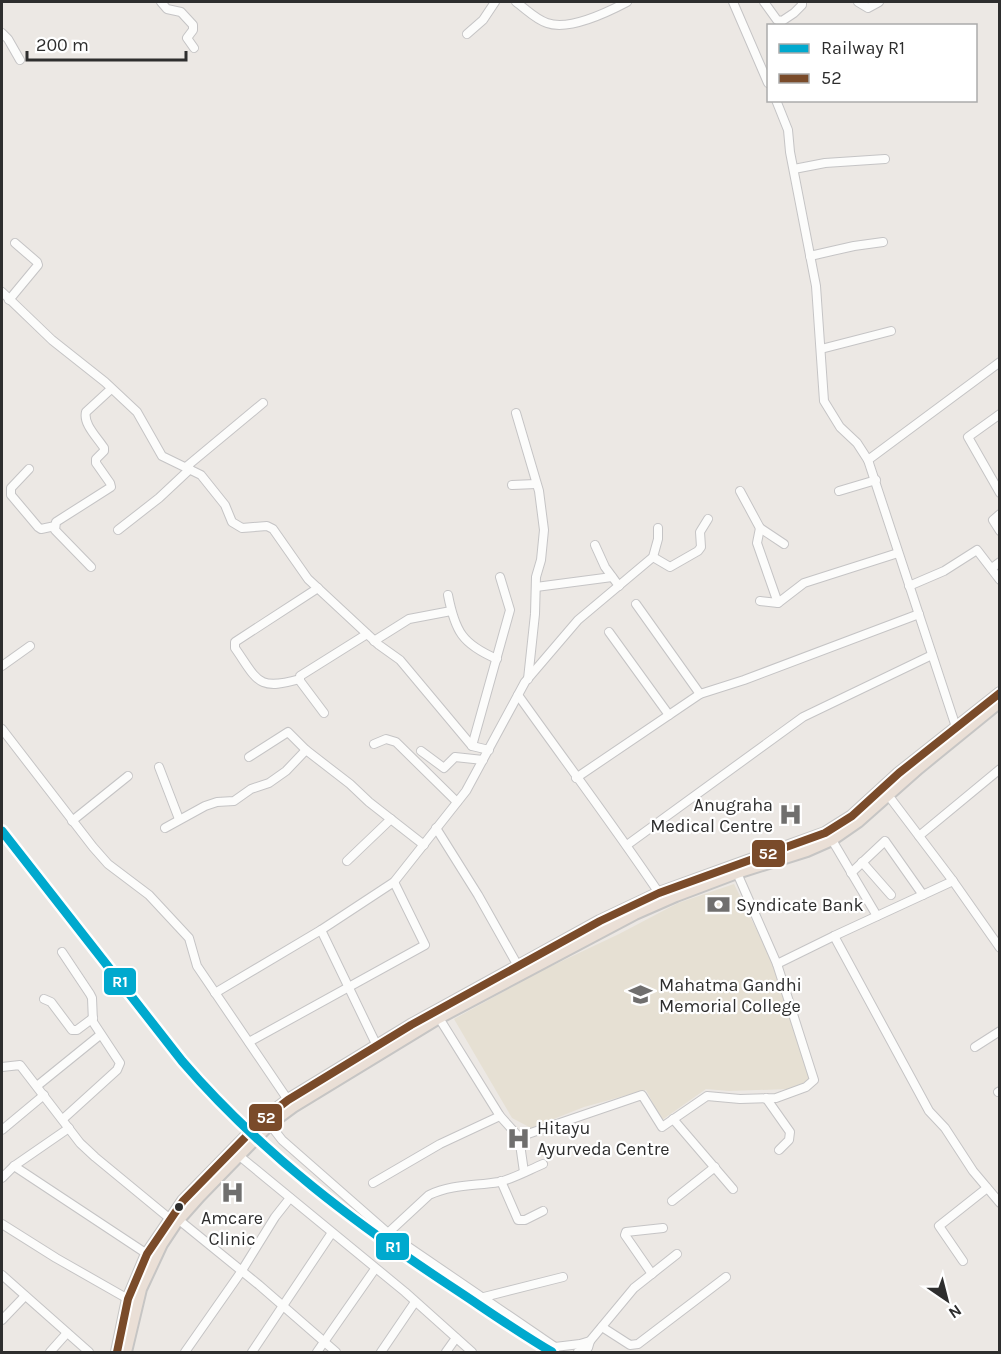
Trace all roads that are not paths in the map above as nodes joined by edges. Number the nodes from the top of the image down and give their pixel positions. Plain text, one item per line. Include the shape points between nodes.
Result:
1 (161, 2) edge
2 (495, 2) edge
3 (516, 2) edge
4 (627, 2) edge
5 (734, 2) edge
6 (764, 2) edge
7 (802, 2) edge
8 (858, 2) edge
9 (879, 2) edge
10 (2, 33) edge
11 (467, 34) dead end
12 (194, 48) dead end
13 (20, 60) dead end
14 (767, 81) edge
15 (777, 102) edge
16 (885, 159) dead end
17 (794, 169) junction
18 (883, 242) dead end
19 (15, 243) dead end
20 (810, 256) junction
21 (2, 292) edge
22 (9, 300) junction
23 (891, 331) dead end
24 (821, 349) junction
25 (999, 362) edge
26 (111, 389) junction
27 (262, 403) dead end
28 (516, 413) dead end
29 (999, 414) edge
30 (868, 460) junction
31 (188, 468) junction
32 (29, 470) dead end
33 (876, 480) junction
34 (536, 484) junction
35 (512, 485) dead end
36 (740, 491) dead end
37 (838, 491) dead end
38 (999, 493) edge
39 (999, 513) edge
40 (708, 519) dead end
41 (54, 526) junction
42 (658, 528) dead end
43 (760, 528) junction
44 (118, 530) dead end
45 (999, 531) edge
46 (784, 544) dead end
47 (595, 545) dead end
48 (898, 553) junction
49 (653, 557) junction
50 (999, 562) edge
51 (91, 567) dead end
52 (992, 568) junction
53 (500, 577) dead end
54 (612, 577) junction
55 (999, 580) edge
56 (619, 586) junction
57 (909, 586) junction
58 (536, 587) junction
59 (318, 588) junction
60 (448, 595) dead end
61 (760, 601) dead end
62 (778, 603) junction
63 (636, 604) dead end
64 (451, 611) junction
65 (918, 614) junction
66 (609, 632) dead end
67 (367, 634) junction
68 (375, 641) junction
69 (30, 646) dead end
70 (933, 656) junction
71 (496, 659) junction
72 (2, 666) edge
73 (300, 679) junction
74 (528, 679) junction
75 (999, 693) edge
76 (700, 694) junction
77 (518, 695) junction
78 (999, 702) edge
79 (324, 713) dead end
80 (669, 715) junction
81 (956, 727) junction
82 (2, 729) edge
83 (374, 744) dead end
84 (472, 746) junction
85 (306, 750) junction
86 (489, 750) junction
87 (421, 751) dead end
88 (249, 757) dead end
89 (483, 760) junction
90 (159, 767) dead end
91 (999, 769) edge
92 (128, 776) dead end
93 (902, 776) junction
94 (576, 778) junction
95 (888, 795) junction
96 (457, 802) junction
97 (179, 819) junction
98 (391, 819) junction
99 (72, 820) junction
100 (165, 828) dead end
101 (436, 828) junction
102 (919, 836) junction
103 (832, 840) junction
104 (424, 845) junction
105 (627, 845) junction
106 (347, 861) dead end
107 (862, 862) junction
108 (737, 873) junction
109 (850, 873) junction
110 (953, 881) junction
111 (394, 882) junction
112 (659, 893) junction
113 (923, 895) junction
114 (891, 896) dead end
115 (877, 916) junction
116 (321, 930) junction
117 (834, 936) junction
118 (999, 948) edge
119 (62, 952) dead end
120 (546, 956) junction
121 (777, 964) junction
122 (518, 966) junction
123 (348, 988) junction
124 (215, 993) junction
125 (44, 999) dead end
126 (93, 1018) junction
127 (439, 1018) junction
128 (999, 1031) edge
129 (100, 1035) junction
130 (249, 1042) junction
131 (377, 1046) junction
132 (975, 1047) dead end
133 (2, 1067) edge
134 (37, 1086) junction
135 (44, 1095) junction
136 (766, 1098) junction
137 (288, 1100) junction
138 (500, 1116) junction
139 (63, 1119) junction
140 (674, 1119) junction
141 (267, 1121) junction
142 (69, 1128) junction
143 (2, 1130) edge
144 (519, 1137) junction
145 (779, 1150) dead end
146 (235, 1153) junction
147 (543, 1164) dead end
148 (14, 1166) junction
149 (715, 1167) junction
150 (524, 1172) junction
151 (2, 1178) edge
152 (501, 1181) junction
153 (373, 1183) dead end
154 (987, 1188) junction
155 (733, 1189) dead end
156 (290, 1197) junction
157 (672, 1201) dead end
158 (999, 1203) edge
159 (543, 1212) dead end
160 (174, 1219) junction
161 (2, 1224) edge
162 (663, 1228) dead end
163 (388, 1233) junction
164 (331, 1234) junction
165 (147, 1254) junction
166 (677, 1254) dead end
167 (963, 1261) dead end
168 (375, 1269) junction
169 (241, 1272) junction
170 (652, 1274) junction
171 (2, 1275) edge
172 (563, 1277) dead end
173 (726, 1277) dead end
174 (140, 1279) junction
175 (25, 1296) junction
176 (480, 1298) junction
177 (128, 1299) junction
178 (415, 1302) junction
179 (282, 1306) junction
180 (2, 1320) edge
181 (602, 1327) junction
182 (67, 1333) junction
183 (456, 1338) junction
184 (590, 1341) junction
185 (324, 1343) junction
186 (50, 1353) edge
187 (89, 1353) edge
188 (117, 1353) edge
189 (126, 1353) edge
190 (185, 1353) edge
191 (252, 1353) edge
192 (317, 1353) edge
193 (336, 1353) edge
194 (381, 1353) edge
195 (446, 1353) edge
196 (472, 1353) edge
197 (578, 1353) edge

1 - 12 street via 167,9 181,12 193,25 187,38
2 - 11 street
3 - 4 street via 539,19 556,25 603,15
5 - 14 street
6 - 7 street via 782,21 794,14
8 - 9 street via 868,8
10 - 13 street
15 - 17 street via 788,130
16 - 17 street
17 - 20 street
18 - 20 street
19 - 22 street via 38,265
20 - 24 street
21 - 22 street
22 - 26 street
23 - 24 street
24 - 30 street via 824,401
25 - 30 street
26 - 31 street via 137,412 162,456
26 - 41 street via 84,416 104,448 96,463 111,487
27 - 31 street
28 - 34 street
29 - 38 street via 968,437
30 - 33 street
31 - 44 street via 159,498
31 - 59 street via 201,475 225,505 232,522 243,528 273,529
32 - 41 street via 11,488 11,495 38,527
33 - 37 street
33 - 48 street
34 - 35 street
34 - 58 street via 544,530
36 - 43 street
39 - 45 street via 993,520
40 - 49 street via 700,532 699,551 670,567
41 - 51 street
42 - 49 street
43 - 46 street
43 - 62 street via 757,543
47 - 54 street
48 - 57 street
48 - 62 street via 804,584
49 - 56 street
50 - 52 street
52 - 55 street
52 - 57 street via 977,550 944,571
53 - 71 street via 510,610
54 - 56 street
54 - 58 street
56 - 74 street via 578,620
57 - 65 street
58 - 74 street
59 - 67 street
59 - 73 street via 235,642 235,648 257,680 274,685
60 - 64 street
61 - 62 street
63 - 76 street
64 - 68 street via 409,619
64 - 71 street via 465,641
65 - 70 street
65 - 76 street
66 - 80 street
67 - 68 street
67 - 73 street via 302,674
68 - 84 street via 400,660
69 - 72 street
70 - 81 street
70 - 105 street via 803,717
71 - 84 street
73 - 79 street
74 - 77 street
75 - 81 highway
76 - 80 street
77 - 86 street
77 - 94 street
78 - 93 highway
80 - 94 street
81 - 93 highway
82 - 99 street
83 - 96 street via 386,739 396,742
84 - 86 street
85 - 88 street via 288,732
85 - 97 street via 269,783 234,801 217,802
85 - 98 street
86 - 89 street
87 - 89 street via 444,768 455,757
89 - 96 street
90 - 97 street
91 - 102 street
92 - 99 street
93 - 95 highway
93 - 112 highway via 825,833
94 - 105 street
95 - 102 street
95 - 103 highway
96 - 101 street
97 - 100 street
98 - 104 street
98 - 106 street
99 - 124 street via 108,864 148,895 189,938 197,966
101 - 104 street
101 - 122 street
102 - 110 street
103 - 108 highway
103 - 109 street
104 - 111 street
105 - 112 street
107 - 109 street
107 - 113 street via 885,842
107 - 114 street
108 - 120 highway via 652,906
108 - 121 street
109 - 115 street
110 - 113 street
110 - 118 street
111 - 116 street
111 - 123 street via 425,945
112 - 120 highway
113 - 115 street
115 - 117 street
116 - 123 street
116 - 124 street
117 - 121 street
117 - 154 street via 928,1111 945,1128
119 - 126 street via 92,998
120 - 122 highway
120 - 127 highway
121 - 136 street via 814,1080 806,1087
122 - 131 highway
123 - 130 street
123 - 131 street
124 - 130 street
125 - 126 street via 51,1002 72,1030
126 - 129 street
127 - 138 street
127 - 141 highway
128 - 132 street
129 - 134 street
129 - 139 street via 120,1060 120,1067
130 - 137 street
131 - 137 highway
133 - 134 street via 20,1065
134 - 135 street
135 - 139 street
135 - 143 street
136 - 140 street via 706,1096
136 - 145 street via 790,1132 789,1140
137 - 141 highway
138 - 144 street
138 - 153 street via 440,1144
139 - 142 street
140 - 144 street via 662,1127 642,1095
140 - 149 street
141 - 146 highway
141 - 163 street via 282,1140
142 - 148 street
142 - 160 street via 95,1157
144 - 150 street
146 - 156 street
146 - 160 highway
147 - 150 street
148 - 151 street
148 - 165 street
149 - 155 street
149 - 157 street
150 - 152 street
152 - 159 street via 518,1220
152 - 163 street via 462,1185 429,1195
154 - 158 street
154 - 167 street via 939,1226
156 - 164 street
156 - 169 street
160 - 165 highway
160 - 169 street
160 - 174 highway
161 - 177 street
162 - 170 street via 631,1230 625,1234
163 - 176 street
164 - 168 street
164 - 179 street
165 - 174 highway
166 - 170 street
168 - 178 street
168 - 185 street
169 - 179 street
169 - 190 street
170 - 181 street via 634,1288
171 - 175 street
172 - 176 street
173 - 181 street via 638,1344 630,1345
174 - 177 highway
174 - 189 highway
175 - 180 street
175 - 182 street
176 - 184 street via 555,1347
177 - 188 highway
178 - 183 street
178 - 194 street
179 - 185 street
179 - 191 street
181 - 184 street
182 - 186 street
182 - 187 street
183 - 195 street
183 - 196 street
184 - 197 street via 588,1348
185 - 192 street
185 - 193 street

